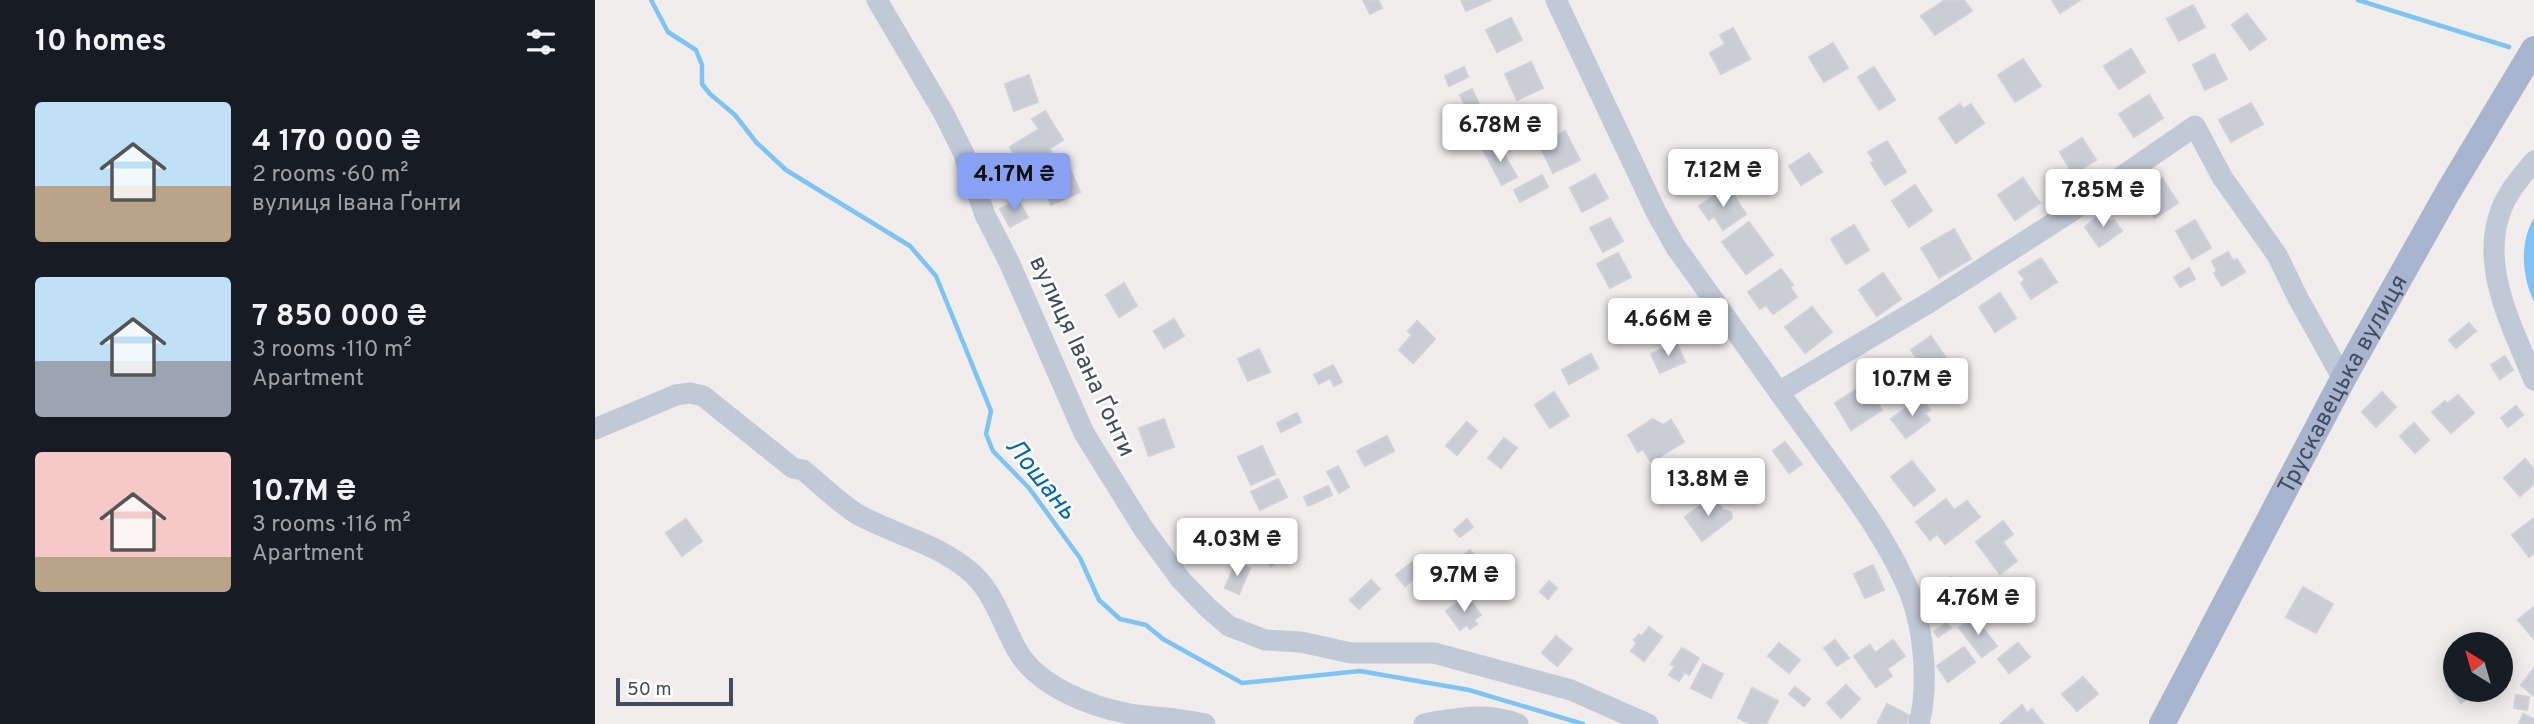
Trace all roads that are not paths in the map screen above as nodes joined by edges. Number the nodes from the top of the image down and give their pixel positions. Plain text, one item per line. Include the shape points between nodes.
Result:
1 (877, 0) edge
2 (1556, 0) edge
3 (2534, 49) edge
4 (2534, 161) edge
5 (2343, 379) junction
6 (2534, 380) edge
7 (1779, 392) junction
8 (595, 429) edge
9 (1205, 724) edge
10 (1424, 724) edge
11 (1518, 724) edge
12 (1648, 724) edge
13 (1919, 724) edge
14 (2162, 724) edge

1 - 12 street, вулиця Івана Ґонти via 964,154 985,215 1084,433 1143,528 1207,608 1229,626 1265,640 1351,653 1434,653 1571,690
2 - 7 street via 1675,246
3 - 5 main road, Трускавецька вулиця
4 - 6 street via 2501,211 2494,248 2504,305
5 - 7 street via 2277,255 2222,177 2195,126 1930,302
5 - 14 main road, Трускавецька вулиця
7 - 13 street via 1878,533 1911,596 1921,631
8 - 9 street via 677,395 703,396 857,513 922,541 968,569 999,608 1017,651 1050,685 1129,714
10 - 11 street via 1473,717 1497,717

